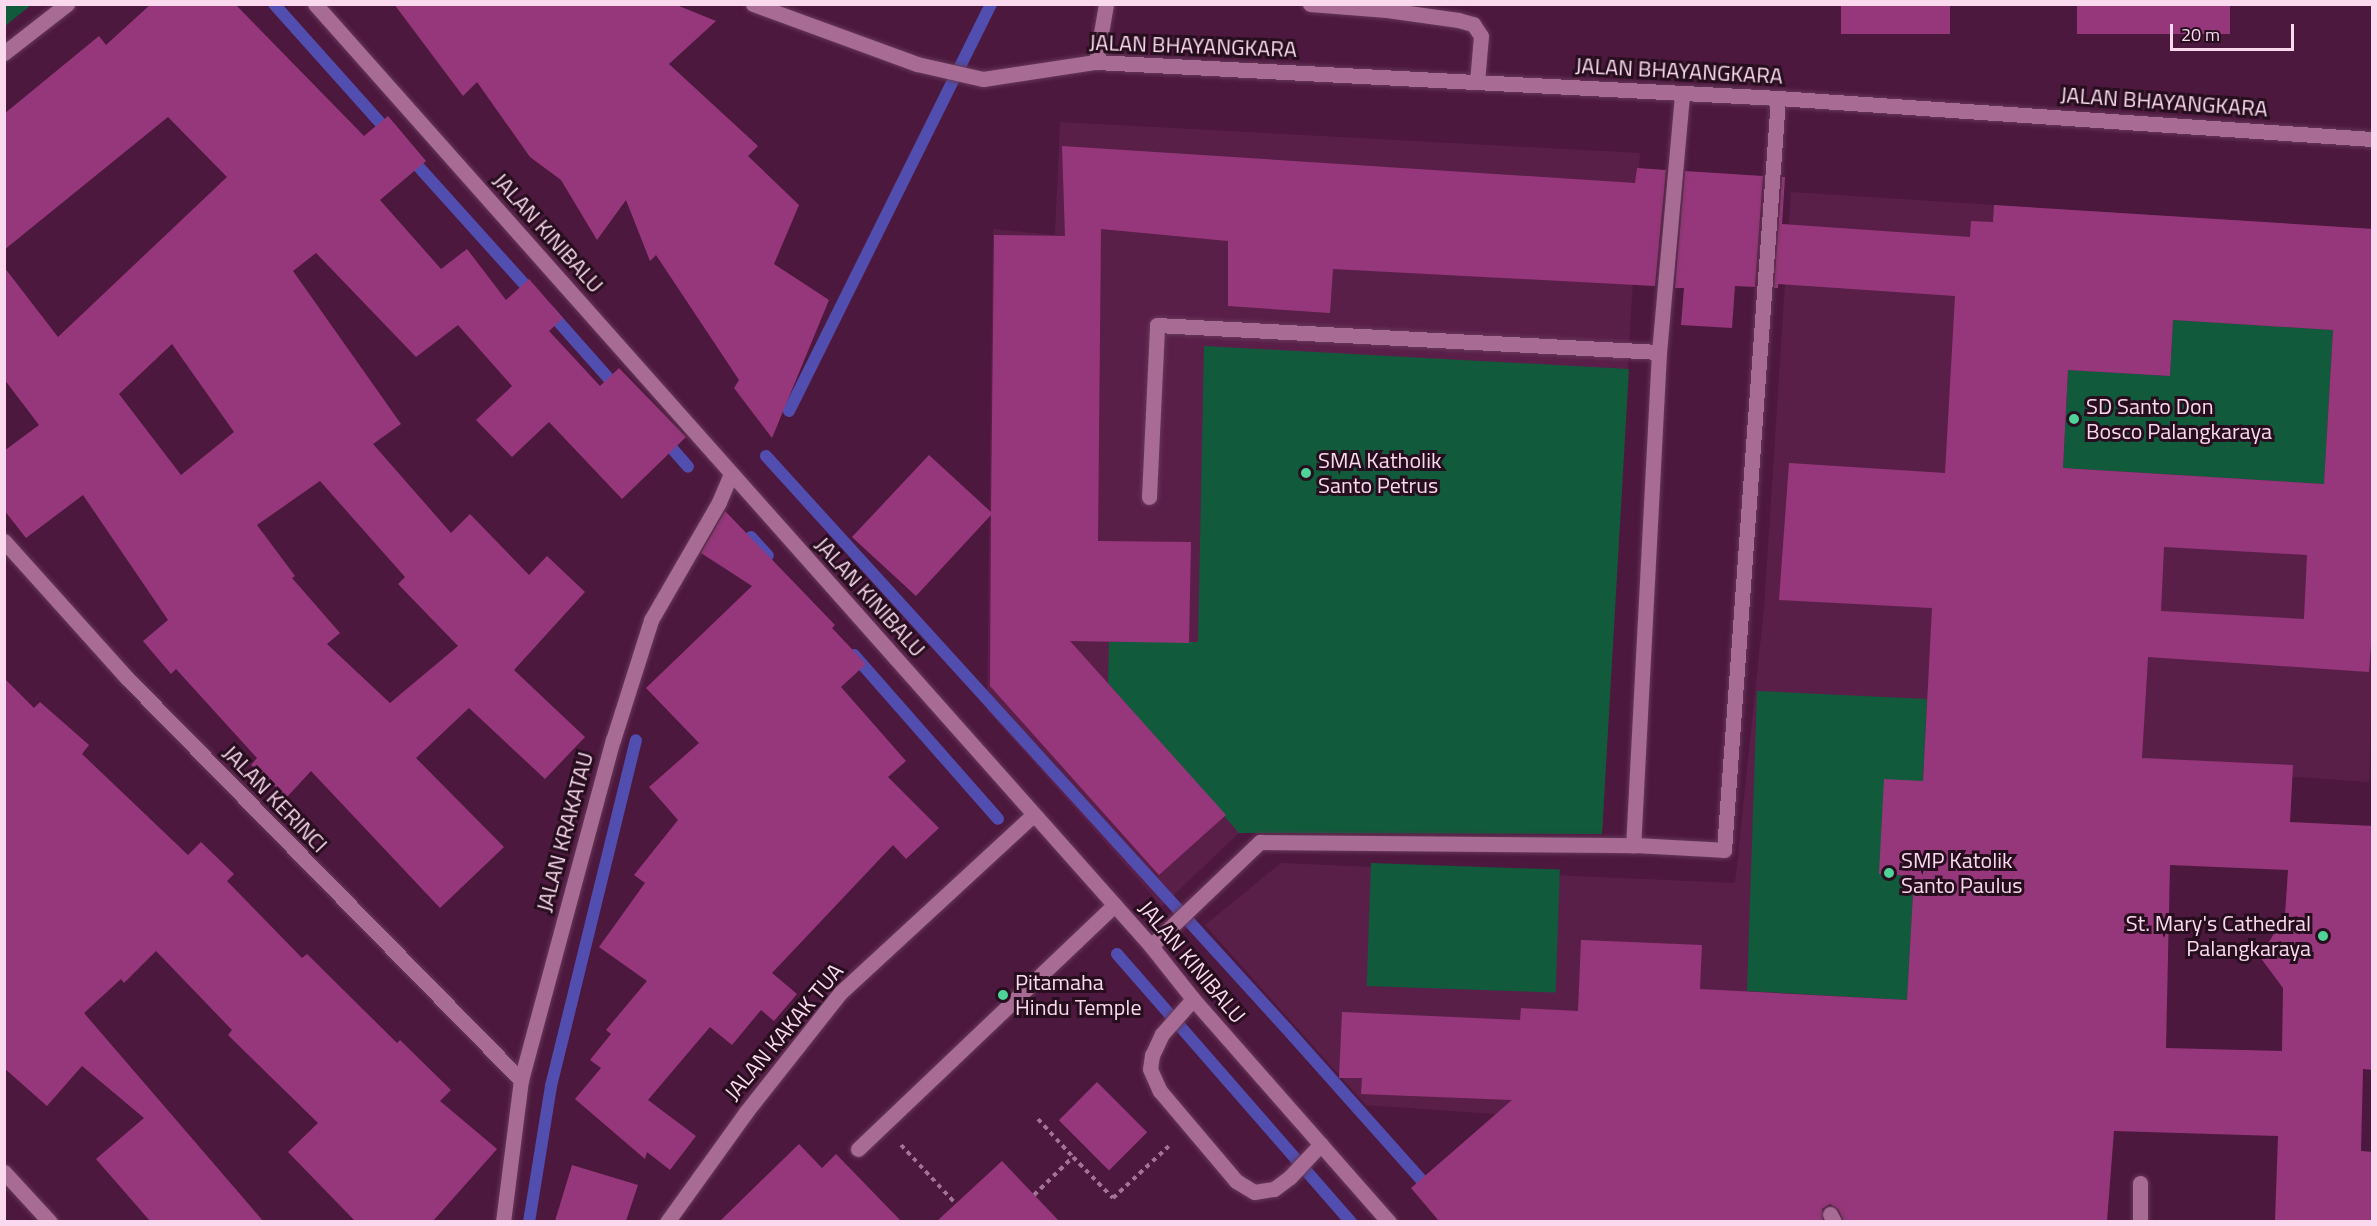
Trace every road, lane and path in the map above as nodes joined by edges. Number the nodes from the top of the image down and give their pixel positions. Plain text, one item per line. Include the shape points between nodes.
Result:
1 (67, 4) edge
2 (315, 4) edge
3 (753, 4) edge
4 (1107, 4) edge
5 (1310, 4) edge
6 (4, 52) edge
7 (1096, 62) junction
8 (1478, 82) junction
9 (1682, 95) junction
10 (1778, 98) junction
11 (2373, 139) edge
12 (1659, 352) junction
13 (731, 474) junction
14 (1149, 497) dead end
15 (4, 541) edge
16 (1033, 815) junction
17 (1633, 845) junction
18 (1114, 905) junction
19 (1151, 946) junction
20 (1193, 999) junction
21 (521, 1080) junction
22 (1038, 1119) dead end
23 (883, 1125) junction
24 (1189, 1127) junction
25 (1321, 1144) junction
26 (858, 1149) dead end
27 (1073, 1156) junction
28 (4, 1172) edge
29 (2140, 1183) dead end
30 (1034, 1195) dead end
31 (956, 1204) dead end
32 (50, 1221) edge
33 (503, 1221) edge
34 (667, 1221) edge
35 (1389, 1221) edge
36 (2140, 1221) edge

1 - 6 street
2 - 13 street, JALAN KINIBALU
3 - 7 street, JALAN BHAYANGKARA via 917,64 983,79
4 - 7 street
5 - 8 street via 1387,10 1473,24 1481,36
7 - 8 street, JALAN BHAYANGKARA
8 - 9 street, JALAN BHAYANGKARA
9 - 10 street, JALAN BHAYANGKARA
9 - 12 street
10 - 11 street, JALAN BHAYANGKARA
10 - 17 street via 1724,850
12 - 14 street via 1156,325
12 - 17 street
13 - 16 street, JALAN KINIBALU
13 - 21 street, JALAN KRAKATAU via 651,620 613,740
15 - 21 street, JALAN KERINCI via 127,678
16 - 18 street, JALAN KINIBALU
16 - 34 street, JALAN KAKAK TUA via 840,993
17 - 19 street via 1260,842
18 - 19 street, JALAN KINIBALU
18 - 23 street
19 - 20 street, JALAN KINIBALU
20 - 24 street via 1162,1034 1150,1069 1160,1091
20 - 25 street, JALAN KINIBALU
21 - 33 street, JALAN KRAKATAU
22 - 27 path
23 - 26 street
23 - 31 path
24 - 25 street via 1236,1181 1254,1192 1274,1189
24 - 27 path via 1113,1198
25 - 35 street, JALAN KINIBALU
27 - 30 path
28 - 32 street
29 - 36 street

